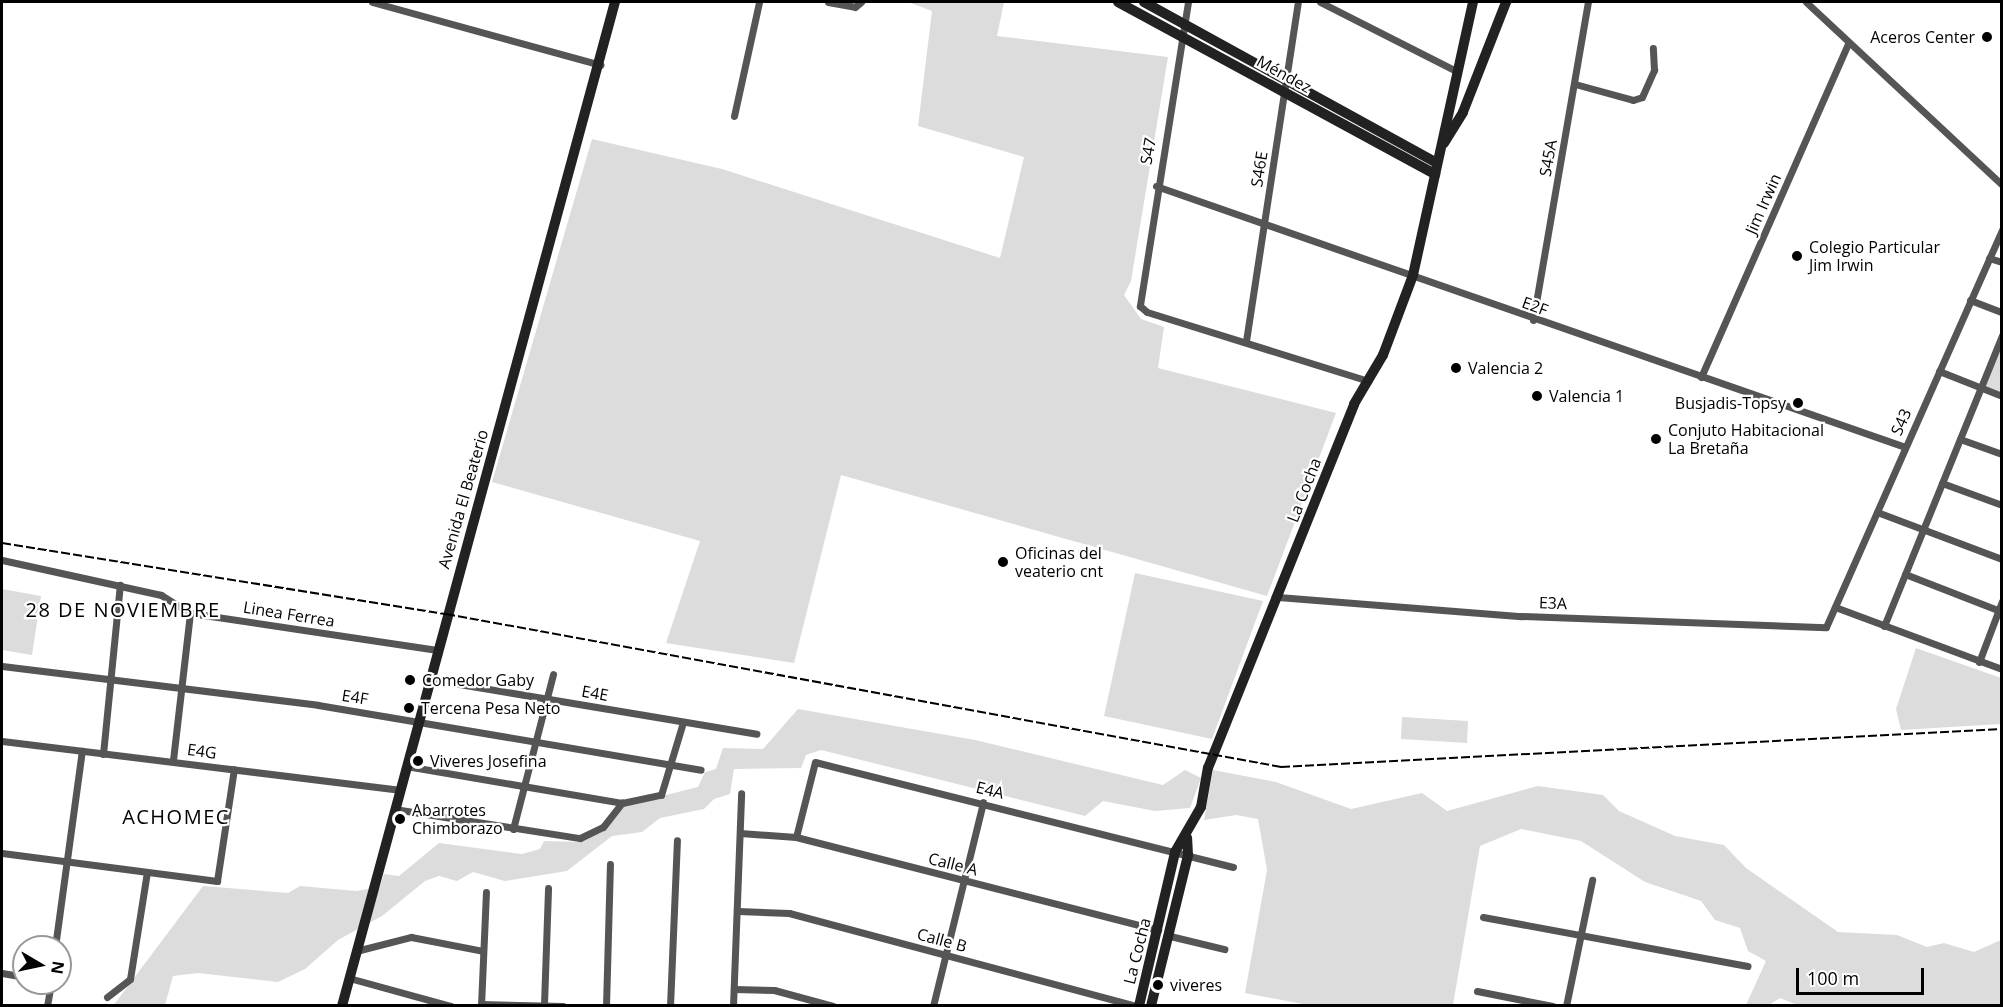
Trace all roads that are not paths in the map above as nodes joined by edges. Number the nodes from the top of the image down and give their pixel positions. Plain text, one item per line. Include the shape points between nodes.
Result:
1 (372, 2) edge
2 (615, 2) edge
3 (759, 2) edge
4 (828, 2) edge
5 (1118, 2) edge
6 (1144, 2) edge
7 (1188, 2) edge
8 (1298, 2) edge
9 (1320, 2) edge
10 (1473, 2) edge
11 (1506, 2) edge
12 (1588, 2) edge
13 (1806, 2) edge
14 (860, 4) edge
15 (1184, 23) junction
16 (1182, 36) junction
17 (1849, 42) junction
18 (1653, 48) dead end
19 (600, 65) junction
20 (1456, 70) junction
21 (1286, 80) junction
22 (1575, 84) junction
23 (1284, 92) junction
24 (734, 116) dead end
25 (1440, 151) junction
26 (1436, 168) junction
27 (2001, 185) edge
28 (1156, 186) junction
29 (1264, 224) junction
30 (2001, 229) edge
31 (1989, 258) junction
32 (2001, 262) edge
33 (1413, 275) junction
34 (1970, 300) junction
35 (2001, 312) edge
36 (1533, 320) junction
37 (2001, 335) edge
38 (1246, 341) junction
39 (1939, 371) junction
40 (1701, 377) junction
41 (1368, 381) junction
42 (1980, 388) junction
43 (2001, 396) edge
44 (1960, 439) junction
45 (1905, 447) junction
46 (2001, 454) edge
47 (1942, 483) junction
48 (2001, 505) edge
49 (1877, 512) junction
50 (1923, 530) junction
51 (2001, 559) edge
52 (2, 560) edge
53 (1905, 574) junction
54 (120, 585) junction
55 (1278, 597) junction
56 (2001, 601) edge
57 (1835, 607) junction
58 (1998, 610) junction
59 (190, 613) junction
60 (1884, 626) junction
61 (1826, 627) joint
62 (437, 650) junction
63 (1979, 662) junction
64 (2, 666) edge
65 (2001, 669) edge
66 (553, 674) dead end
67 (429, 679) junction
68 (110, 680) junction
69 (180, 689) junction
70 (547, 699) junction
71 (418, 720) junction
72 (683, 722) junction
73 (756, 734) dead end
74 (2, 741) edge
75 (536, 741) junction
76 (82, 751) junction
77 (103, 753) junction
78 (173, 760) junction
79 (673, 765) junction
80 (406, 766) junction
81 (234, 769) junction
82 (702, 770) dead end
83 (524, 786) junction
84 (399, 790) junction
85 (741, 794) dead end
86 (983, 802) junction
87 (622, 803) junction
88 (394, 809) junction
89 (513, 829) junction
90 (740, 833) junction
91 (796, 837) junction
92 (1187, 838) junction
93 (677, 840) dead end
94 (1175, 852) junction
95 (2, 853) edge
96 (1188, 855) junction
97 (65, 862) junction
98 (610, 864) dead end
99 (1233, 867) dead end
100 (147, 872) junction
101 (1592, 880) dead end
102 (966, 881) junction
103 (548, 888) dead end
104 (486, 892) dead end
105 (738, 911) junction
106 (1483, 917) dead end
107 (1158, 930) junction
108 (56, 935) edge
109 (1170, 936) junction
110 (1580, 938) junction
111 (1224, 949) dead end
112 (356, 951) junction
113 (483, 951) junction
114 (946, 955) junction
115 (1748, 966) dead end
116 (349, 978) junction
117 (734, 989) junction
118 (1477, 991) dead end
119 (107, 998) dead end
120 (544, 1004) junction
121 (342, 1005) edge
122 (451, 1005) edge
123 (481, 1005) edge
124 (563, 1005) edge
125 (606, 1005) edge
126 (670, 1005) edge
127 (733, 1005) edge
128 (833, 1005) edge
129 (933, 1005) edge
130 (1138, 1005) edge
131 (1151, 1005) edge
132 (1553, 1005) edge
133 (1566, 1005) edge

1 - 19 street
2 - 19 street, Avenida El Beaterio
3 - 24 street
4 - 14 street
5 - 16 street, Méndez
6 - 15 street, Méndez
7 - 15 street, S47
8 - 21 street, S46E
9 - 20 street
10 - 20 street, La Cocha
11 - 25 street, La Cocha via 1463,112
12 - 22 street, S45A
13 - 17 street
15 - 16 street, S47
15 - 21 street, Méndez
16 - 23 street, Méndez
16 - 28 street, S47
17 - 27 street
17 - 40 street, Jim Irwin
18 - 22 street via 1654,70 1642,97 1633,100
19 - 62 street, Avenida El Beaterio
20 - 25 street, La Cocha
21 - 23 street, S46E
21 - 26 street, Méndez
22 - 36 street, S45A
23 - 26 street, Méndez
23 - 29 street, S46E
25 - 26 street, La Cocha
26 - 33 street, La Cocha
28 - 29 street, E2F
28 - 38 street, S47 via 1140,306 1147,312
29 - 33 street, E2F
29 - 38 street, S46E
30 - 31 street, S43
31 - 32 street
31 - 34 street, S43
33 - 36 street, E2F
33 - 41 street, La Cocha
34 - 35 street
34 - 39 street, S43
36 - 40 street, E2F
37 - 42 street
38 - 41 street
39 - 42 street
39 - 45 street, S43
40 - 45 street, E2F
41 - 55 street, La Cocha
42 - 43 street
42 - 44 street
44 - 46 street
44 - 47 street
45 - 49 street, S43
47 - 48 street
47 - 50 street
49 - 50 street
49 - 57 street, S43
50 - 51 street
50 - 53 street
52 - 54 street, Linea Ferrea
53 - 58 street
53 - 60 street
54 - 59 street, Linea Ferrea via 173,599
54 - 68 street
55 - 61 street, E3A via 1521,616
55 - 92 street, La Cocha via 1206,777 1205,794
56 - 58 street
57 - 60 street
57 - 61 street, S43
58 - 63 street
59 - 62 street, Linea Ferrea
59 - 69 street
60 - 63 street
62 - 67 street, Avenida El Beaterio
63 - 65 street
64 - 68 street, E4F
66 - 70 street
67 - 70 street, E4E
67 - 71 street, Avenida El Beaterio
68 - 69 street, E4F
68 - 77 street
69 - 71 street, E4F
69 - 78 street
70 - 72 street, E4E
70 - 75 street
71 - 75 street, E4F
71 - 80 street, Avenida El Beaterio
72 - 73 street, E4E
72 - 79 street
74 - 76 street, E4G
75 - 79 street, E4F
75 - 83 street
76 - 77 street, E4G
76 - 97 street
77 - 78 street, E4G
78 - 81 street, E4G
79 - 82 street, E4F
79 - 87 street via 661,795
80 - 83 street
80 - 84 street, Avenida El Beaterio
81 - 84 street, E4G
81 - 100 street via 217,881
83 - 87 street
83 - 89 street
84 - 88 street, Avenida El Beaterio
85 - 90 street
86 - 91 street, E4A via 815,762
86 - 94 street, E4A
86 - 102 street
87 - 89 street via 603,827 579,838
88 - 89 street
88 - 112 street, Avenida El Beaterio
90 - 91 street, Calle A
90 - 105 street
91 - 102 street, Calle A
92 - 94 street, La Cocha
92 - 96 street, La Cocha
93 - 126 street
94 - 96 street, E4A
94 - 107 street, La Cocha
95 - 97 street
96 - 99 street, E4A
96 - 109 street, La Cocha
97 - 100 street
97 - 108 street
98 - 125 street
100 - 119 street via 130,979
101 - 110 street
102 - 107 street, Calle A
102 - 114 street
103 - 120 street
104 - 113 street
105 - 114 street, Calle B via 789,913
105 - 117 street
106 - 110 street
107 - 130 street, La Cocha
109 - 111 street
109 - 131 street, La Cocha
110 - 115 street
110 - 133 street
112 - 113 street via 411,937
112 - 116 street, Avenida El Beaterio
113 - 123 street
114 - 129 street
114 - 130 street, Calle B
116 - 121 street, Avenida El Beaterio
116 - 122 street
117 - 127 street
117 - 128 street via 774,990
118 - 132 street
120 - 123 street
120 - 124 street

